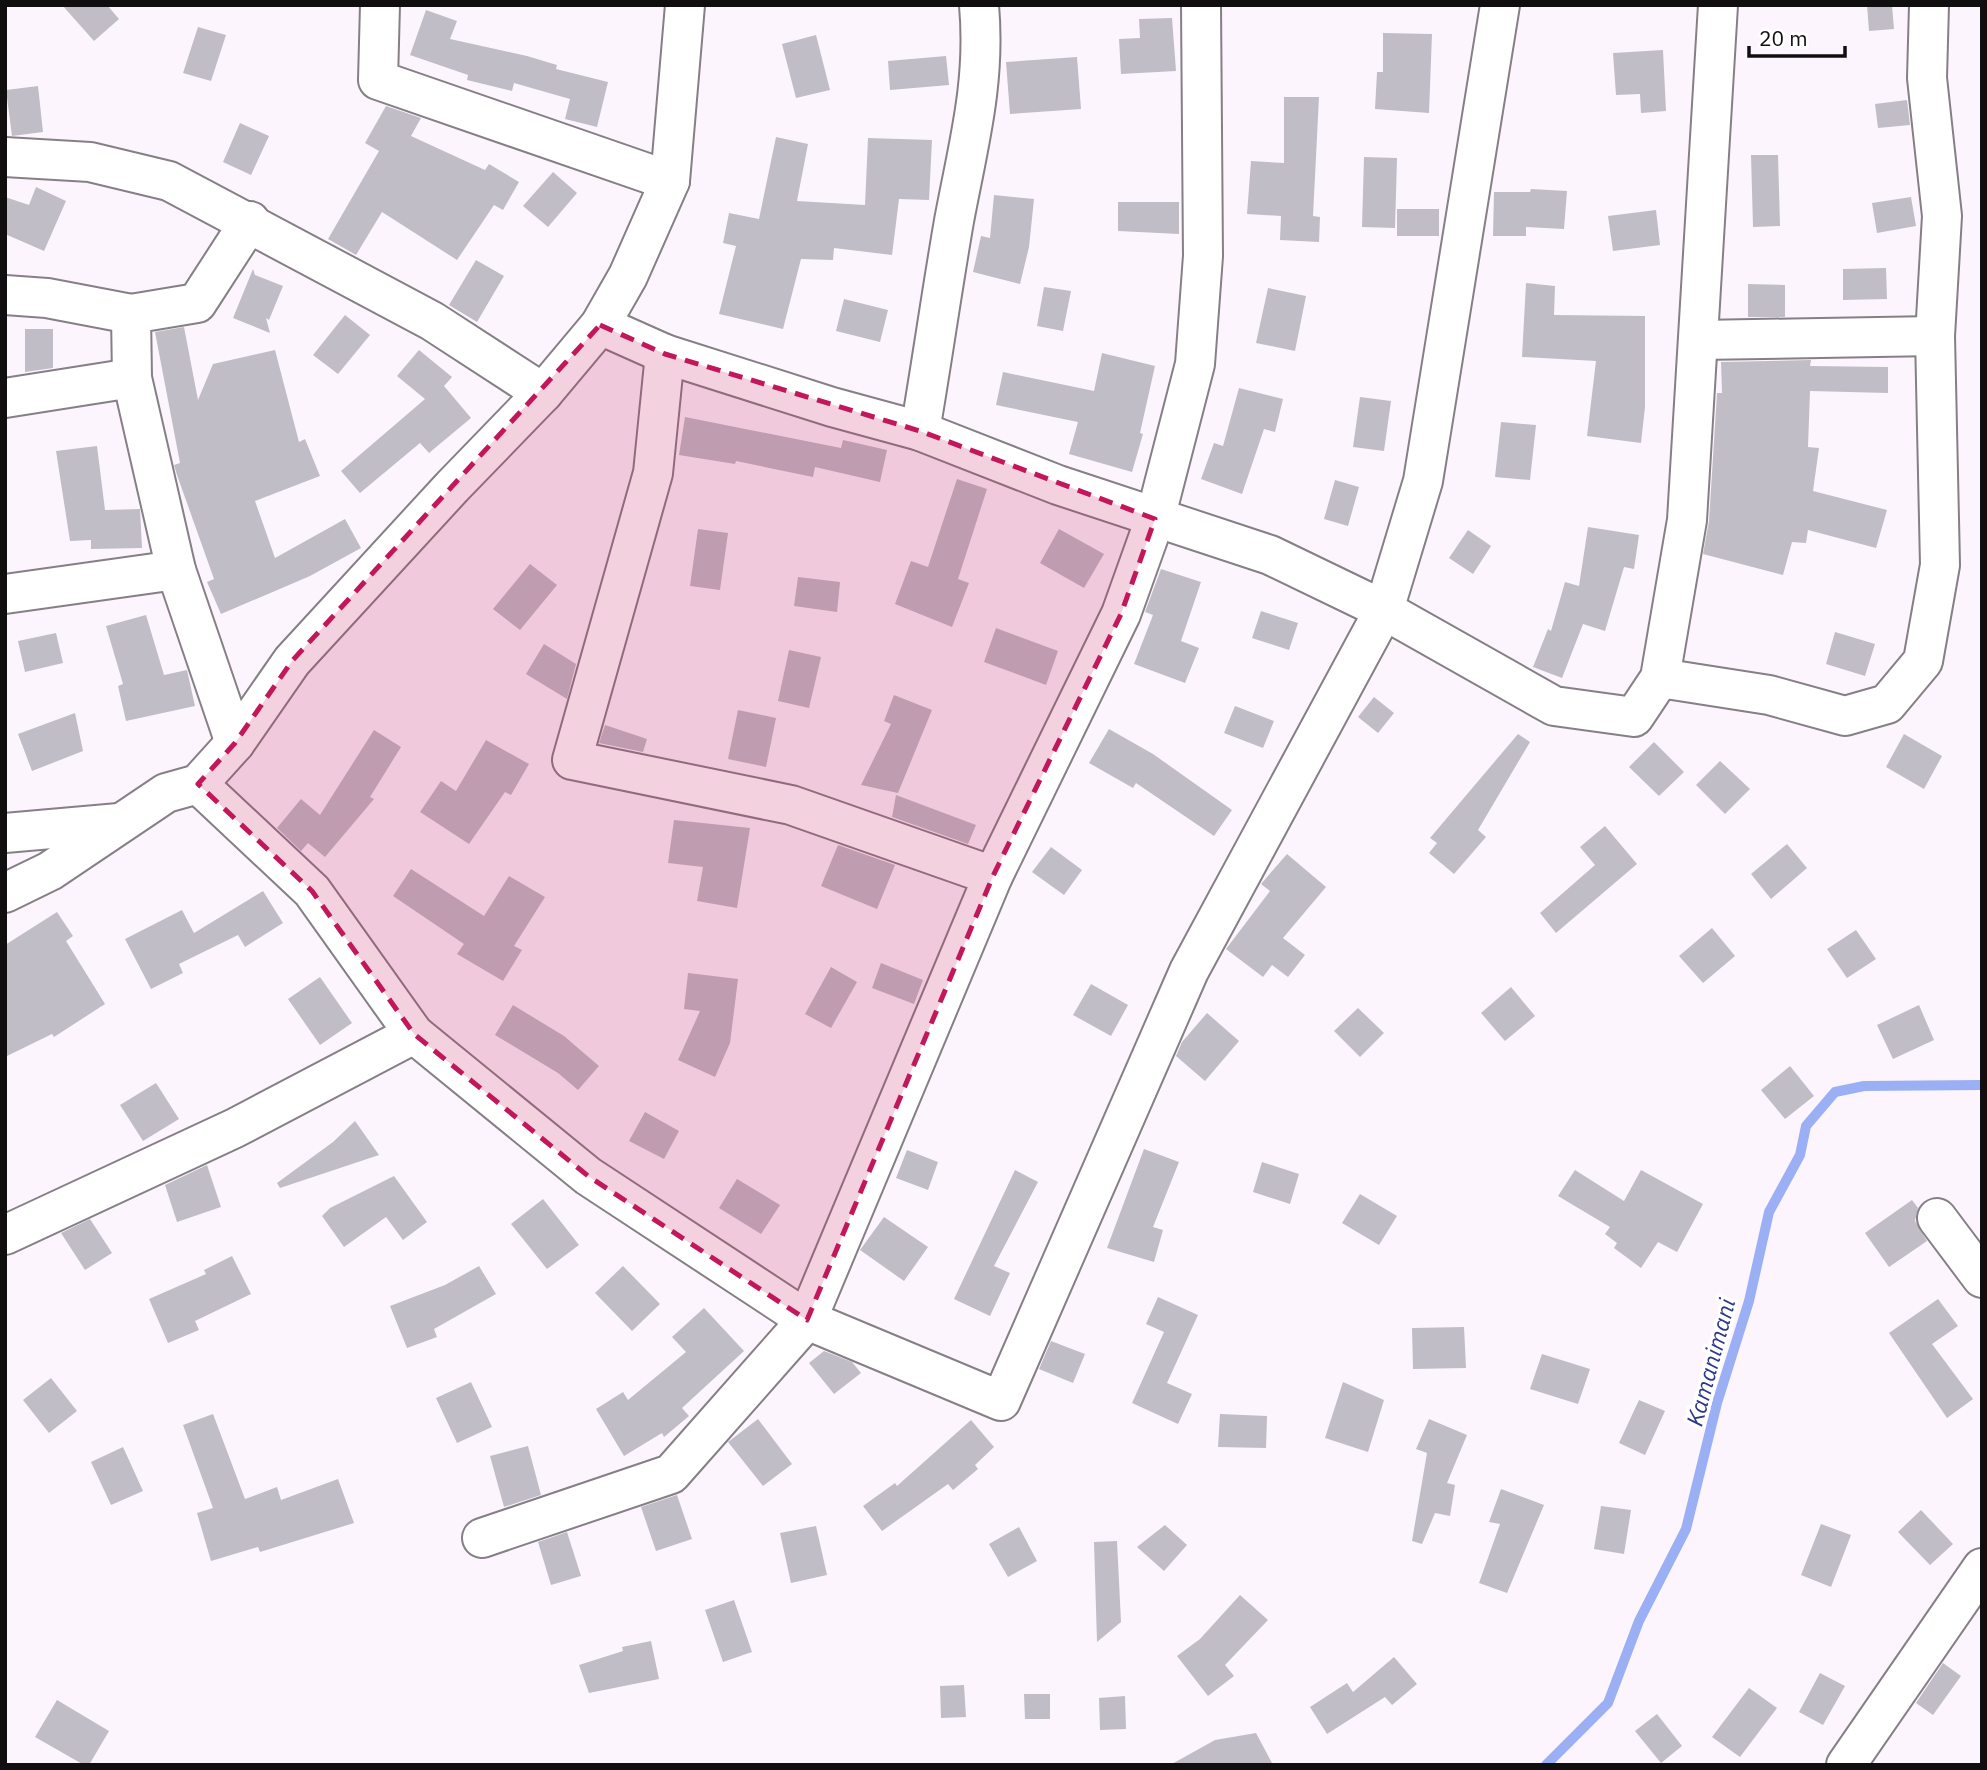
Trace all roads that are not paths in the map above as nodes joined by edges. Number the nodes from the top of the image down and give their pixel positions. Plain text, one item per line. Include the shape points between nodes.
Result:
1 (380, 5) edge
2 (685, 5) edge
3 (979, 5) edge
4 (1201, 5) edge
5 (1500, 5) edge
6 (1718, 5) edge
7 (1929, 5) edge
8 (5, 157) edge
9 (670, 181) junction
10 (250, 221) junction
11 (5, 295) edge
12 (131, 314) junction
13 (600, 325) junction
14 (1935, 336) junction
15 (1699, 340) junction
16 (665, 354) junction
17 (132, 378) junction
18 (543, 393) junction
19 (5, 398) edge
20 (920, 430) junction
21 (1155, 519) junction
22 (176, 570) junction
23 (5, 594) edge
24 (1384, 610) junction
25 (1660, 678) junction
26 (235, 743) junction
27 (198, 783) junction
28 (121, 822) junction
29 (5, 833) edge
30 (993, 876) junction
31 (5, 893) edge
32 (414, 1034) junction
33 (1937, 1218) dead end
34 (5, 1235) edge
35 (1982, 1278) edge
36 (807, 1320) junction
37 (482, 1538) dead end
38 (1982, 1567) edge
39 (1846, 1765) edge

1 - 9 street via 377,80
2 - 9 street
3 - 20 street via 977,114
4 - 21 street via 1203,256 1195,364
5 - 24 street via 1423,481
6 - 15 street
7 - 14 street via 1927,78 1942,216
8 - 10 street via 90,162 169,181
9 - 13 street via 628,276
10 - 12 street via 197,303
10 - 18 street via 432,321
11 - 12 street
12 - 17 street
13 - 16 street
13 - 18 street
14 - 15 street
14 - 25 street via 1940,565 1923,660 1887,704 1845,716 1769,695
15 - 25 street via 1687,520
16 - 20 street
16 - 30 street via 653,473 572,760 790,806
17 - 19 street
17 - 22 street
18 - 26 street via 292,661
20 - 21 street
21 - 24 street via 1270,555
21 - 30 street via 1121,614
22 - 23 street
22 - 26 street
24 - 25 street via 1554,706 1634,717
24 - 36 street via 1189,971 1001,1401
26 - 27 street
27 - 28 street via 166,793
27 - 32 street via 312,891
28 - 29 street
28 - 31 street via 50,871
30 - 36 street
32 - 34 street via 235,1128
32 - 36 street via 588,1175
33 - 35 street
36 - 37 street via 671,1474
38 - 39 street

